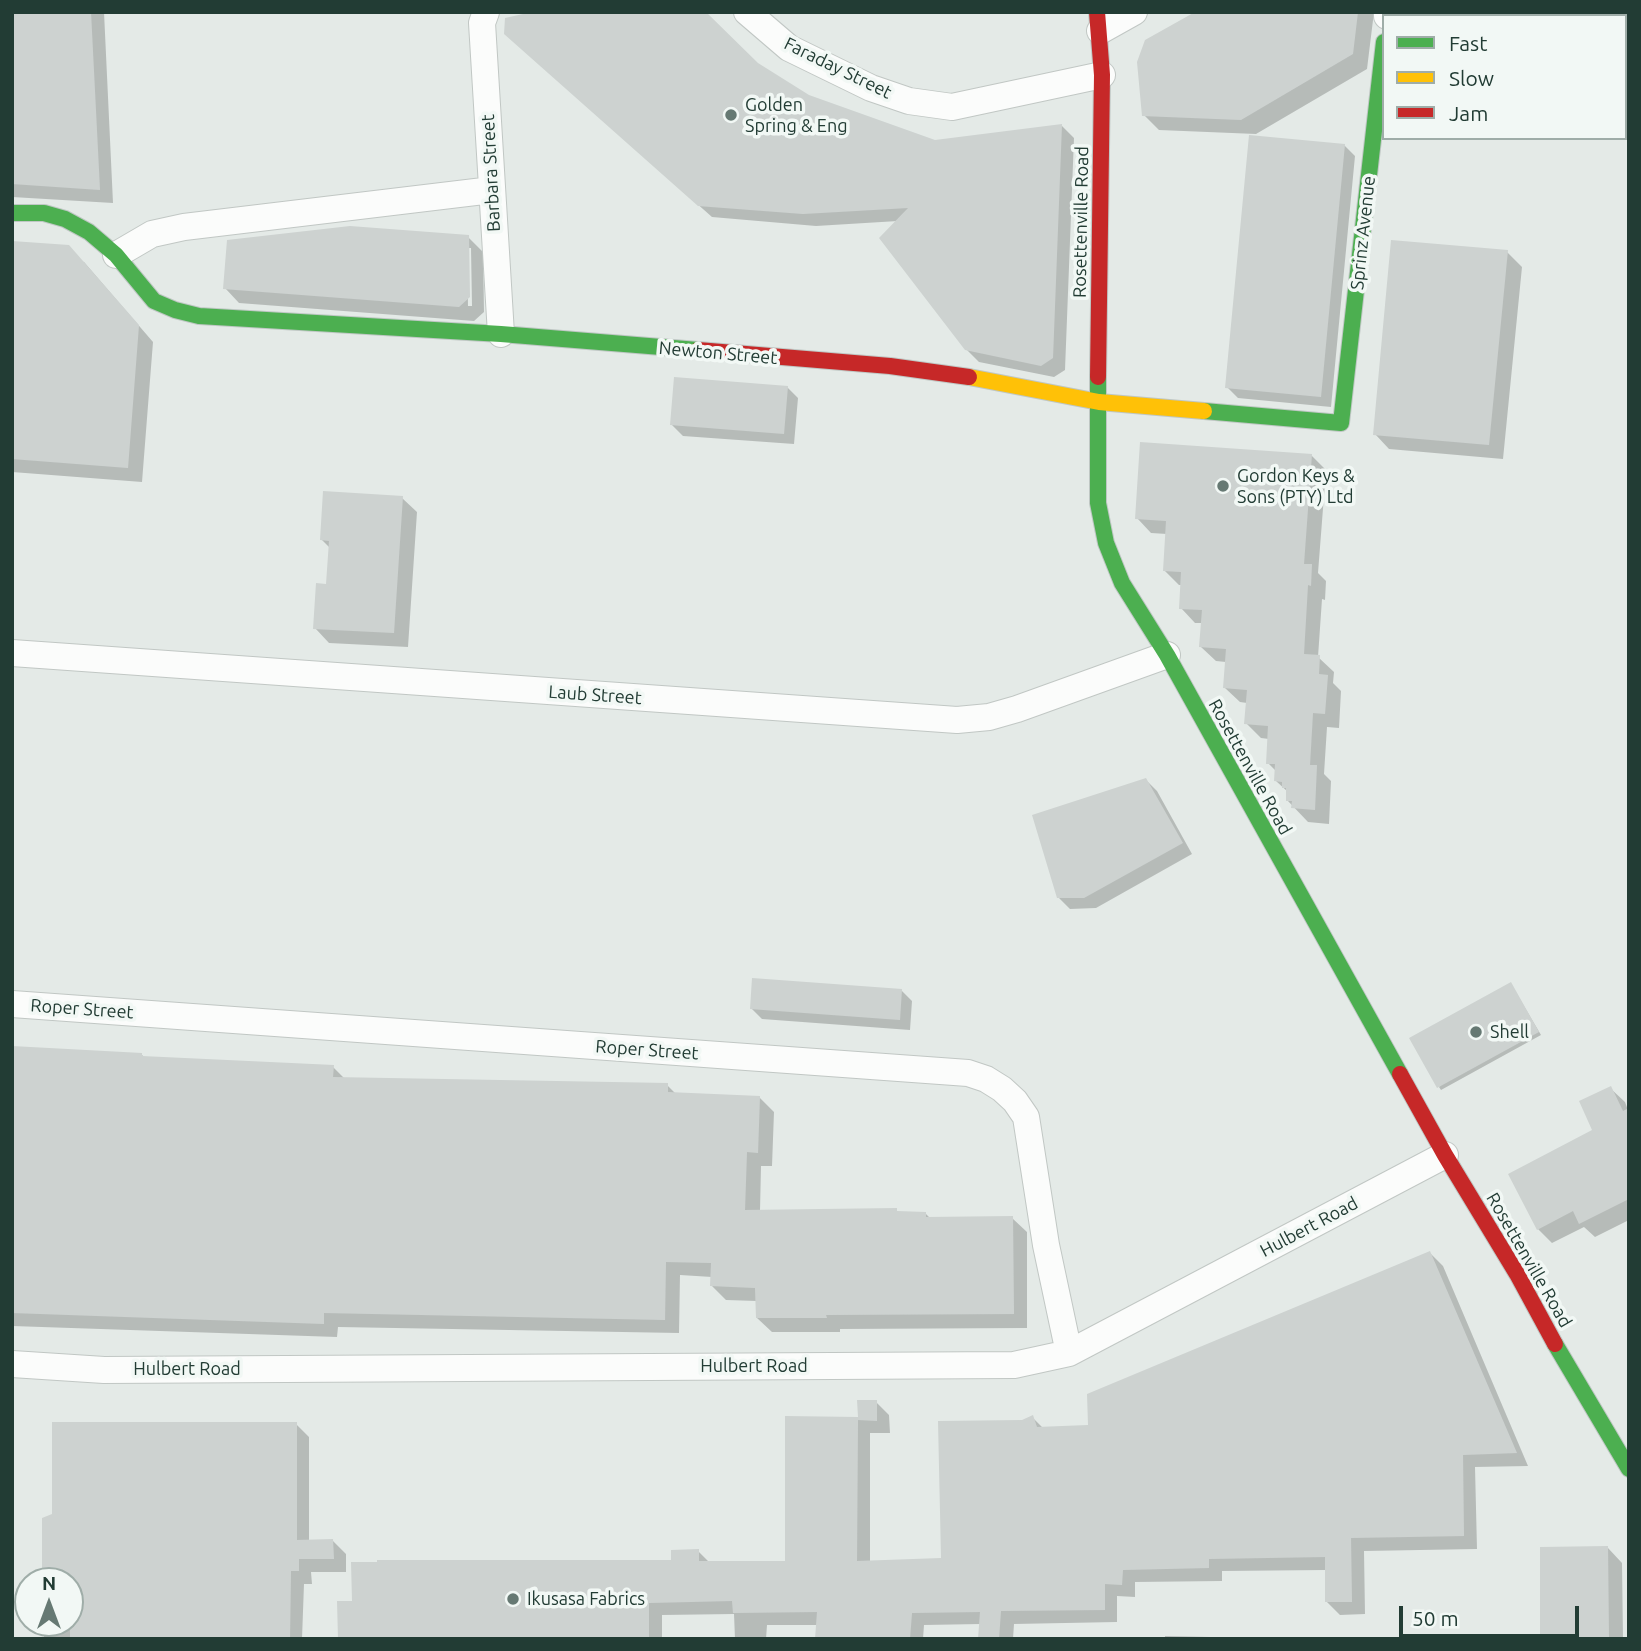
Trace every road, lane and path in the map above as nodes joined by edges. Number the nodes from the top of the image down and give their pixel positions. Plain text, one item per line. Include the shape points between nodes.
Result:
1 (486, 12) edge
2 (747, 12) edge
3 (1134, 12) edge
4 (1099, 22) edge
5 (1382, 60) edge
6 (1102, 75) junction
7 (492, 190) junction
8 (12, 213) edge
9 (116, 255) junction
10 (501, 334) junction
11 (1099, 402) junction
12 (1341, 423) joint
13 (12, 653) edge
14 (1167, 655) junction
15 (12, 1004) edge
16 (1446, 1156) junction
17 (1069, 1353) junction
18 (12, 1364) edge
19 (1629, 1469) edge

1 - 7 street, Barbara Street via 482,23
2 - 6 street, Faraday Street via 789,48 871,89 909,101 952,107
3 - 4 street
4 - 6 street, Rosettenville Road
5 - 12 street, Sprinz Avenue
6 - 11 street, Rosettenville Road
7 - 9 street via 184,227 152,234
7 - 10 street, Barbara Street
8 - 9 street, Newton Street via 44,213 65,219
9 - 10 street, Newton Street via 153,301 200,316
10 - 11 street, Newton Street via 890,366
11 - 12 street, Newton Street
11 - 14 street, Rosettenville Road via 1098,503 1106,543 1122,583
13 - 14 street, Laub Street via 957,720 1017,709
14 - 16 street, Rosettenville Road
15 - 17 street, Roper Street via 968,1073 1002,1089 1026,1117
16 - 17 street, Hulbert Road
16 - 19 street, Rosettenville Road
17 - 18 street, Hulbert Road via 1014,1365 104,1370

